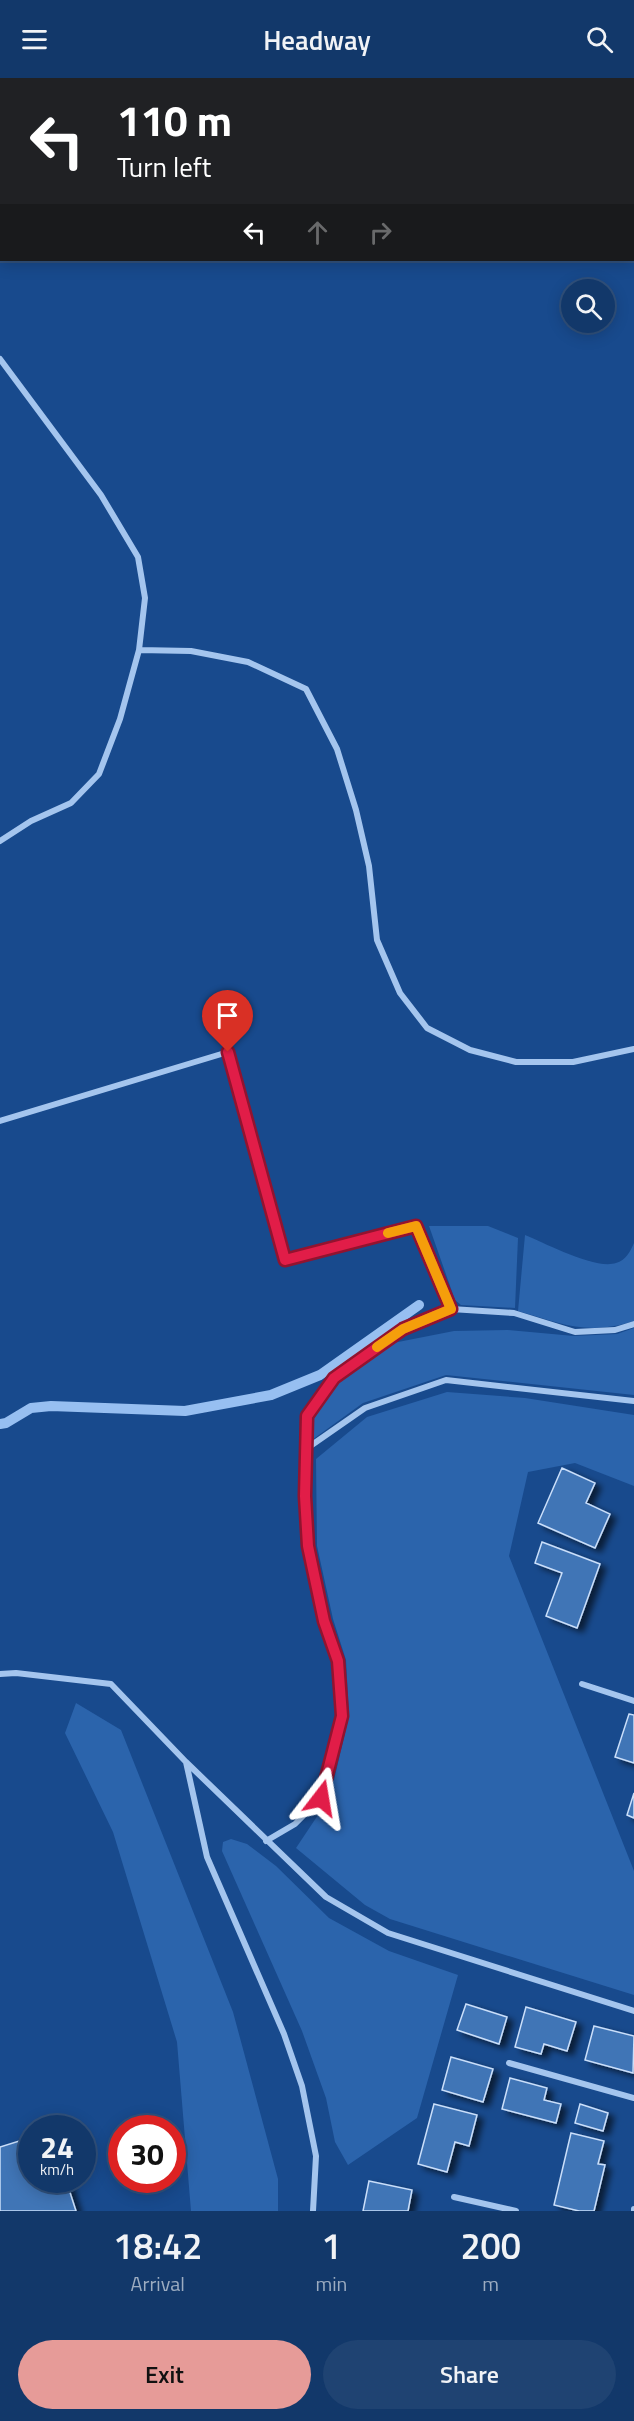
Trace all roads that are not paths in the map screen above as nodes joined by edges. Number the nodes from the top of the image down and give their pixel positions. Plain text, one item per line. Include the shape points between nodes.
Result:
1 (0, 359) edge
2 (139, 650) junction
3 (0, 842) edge
4 (634, 1049) edge
5 (0, 1121) edge
6 (451, 1309) junction
7 (634, 1324) edge
8 (634, 1401) edge
9 (306, 1449) junction
10 (0, 1674) edge
11 (582, 1684) dead end
12 (634, 1701) edge
13 (186, 1762) junction
14 (266, 1841) junction
15 (634, 2011) edge
16 (509, 2063) dead end
17 (634, 2098) edge
18 (454, 2197) dead end
19 (313, 2211) edge
20 (516, 2211) edge

1 - 2 street via 101,495 138,557 145,598
2 - 3 street via 120,719 99,774 71,802 31,821
2 - 4 street via 191,651 248,662 306,689 337,749 356,810 369,866 377,940 400,993 428,1028 470,1050 516,1062 573,1062
5 - 6 street via 228,1052 285,1260 416,1226
6 - 7 street via 514,1313 575,1332
6 - 9 street via 403,1329 334,1378 307,1416
8 - 9 street via 446,1380 365,1407
9 - 14 street via 308,1546 324,1621 338,1661 342,1716 321,1798 296,1824
10 - 13 street via 111,1684
11 - 12 street
13 - 14 street
13 - 19 street via 207,1857 284,2034 302,2086 316,2156
14 - 15 street via 326,1897 388,1933
16 - 17 street
18 - 20 street

